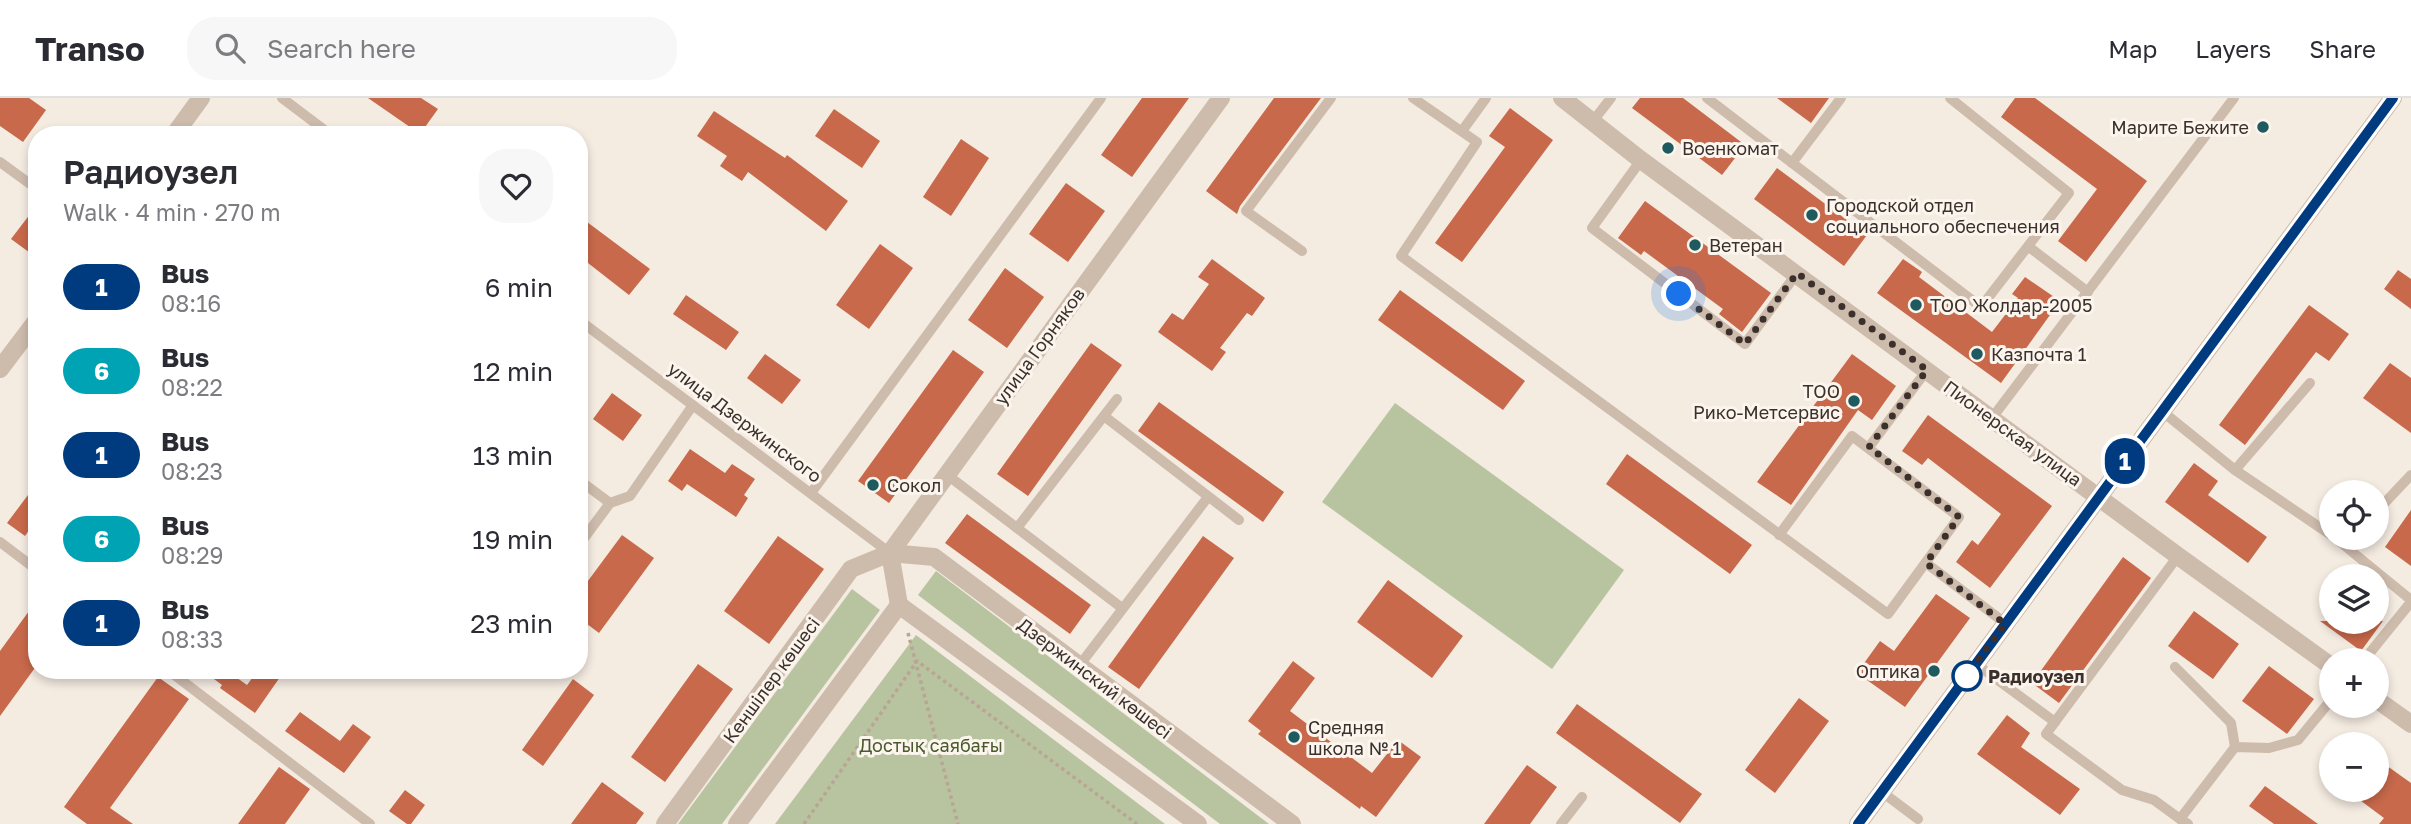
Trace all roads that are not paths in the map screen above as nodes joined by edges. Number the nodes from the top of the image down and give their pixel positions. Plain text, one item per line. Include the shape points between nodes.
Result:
1 (201, 98) edge
2 (282, 98) edge
3 (1101, 98) edge
4 (1221, 98) edge
5 (1331, 98) edge
6 (1413, 98) edge
7 (1486, 98) edge
8 (1562, 98) edge
9 (1611, 98) edge
10 (1707, 98) edge
11 (1841, 98) edge
12 (1950, 98) edge
13 (2234, 98) edge
14 (2393, 98) edge
15 (1593, 121) junction
16 (181, 126) edge
17 (319, 126) edge
18 (1462, 131) junction
19 (1641, 160) junction
20 (0, 162) edge
21 (1792, 163) junction
22 (28, 182) edge
23 (2029, 247) junction
24 (1302, 251) dead end
25 (1797, 273) junction
26 (2088, 292) junction
27 (588, 327) edge
28 (28, 334) edge
29 (0, 369) edge
30 (1927, 370) junction
31 (2310, 383) dead end
32 (1117, 399) dead end
33 (693, 405) junction
34 (2163, 412) junction
35 (1104, 416) junction
36 (1993, 418) junction
37 (1869, 447) junction
38 (2235, 470) junction
39 (946, 474) junction
40 (2411, 475) edge
41 (588, 487) edge
42 (811, 493) junction
43 (2098, 495) junction
44 (1208, 497) junction
45 (2389, 498) edge
46 (610, 503) junction
47 (1239, 520) dead end
48 (2319, 527) edge
49 (1017, 528) junction
50 (588, 533) edge
51 (1779, 535) junction
52 (0, 542) edge
53 (2359, 550) edge
54 (890, 553) junction
55 (2178, 556) junction
56 (28, 563) edge
57 (1926, 563) junction
58 (2411, 601) edge
59 (899, 605) junction
60 (1122, 608) junction
61 (2005, 624) junction
62 (2374, 648) edge
63 (2319, 657) edge
64 (1976, 664) junction
65 (1079, 666) junction
66 (2175, 667) dead end
67 (180, 679) edge
68 (2389, 708) edge
69 (2319, 715) edge
70 (2055, 722) junction
71 (2411, 724) edge
72 (2235, 747) junction
73 (1882, 792) junction
74 (1582, 797) dead end
75 (1918, 819) dead end
76 (2184, 821) edge
77 (368, 822) edge
78 (665, 824) edge
79 (737, 824) edge
80 (1198, 824) edge
81 (1292, 824) edge
82 (1561, 824) edge
83 (1858, 824) edge

1 - 16 street
2 - 17 lane
3 - 42 lane
4 - 39 street, улица Горняков
5 - 24 lane via 1245,211
6 - 18 lane
7 - 18 lane
8 - 15 street, Пионерская улица
9 - 15 lane
10 - 21 lane
11 - 21 lane
12 - 23 lane via 2069,193
13 - 26 lane
14 - 34 street
15 - 19 street, Пионерская улица
18 - 51 lane via 1477,142 1401,256
19 - 25 street, Пионерская улица
19 - 25 lane via 1592,228 1745,344
20 - 22 lane
21 - 23 lane via 1982,307
23 - 26 lane
25 - 30 street, Пионерская улица
26 - 36 lane
27 - 33 lane, улица Дзержинского
28 - 29 street
30 - 36 street, Пионерская улица
30 - 37 lane
31 - 38 lane
32 - 35 lane
33 - 42 lane, улица Дзержинского
33 - 46 lane via 630,496
34 - 38 lane
34 - 43 street
35 - 44 lane
35 - 49 lane
36 - 43 street, Пионерская улица
37 - 51 lane via 1852,436
37 - 57 lane via 1959,517
38 - 48 lane
39 - 49 lane
39 - 54 street, улица Горняков
40 - 45 lane
41 - 46 lane
42 - 54 lane, улица Дзержинского
43 - 55 street, Пионерская улица
43 - 61 street
44 - 47 lane
44 - 60 lane
46 - 50 lane
49 - 60 lane
51 - 57 lane via 1888,614
52 - 56 lane
53 - 58 lane
54 - 59 street
54 - 65 street, Дзержинский көшесі via 934,557
54 - 78 street, Кеншілер көшесі via 851,569
55 - 63 street, Пионерская улица
55 - 70 lane
57 - 61 lane
58 - 62 lane
59 - 79 street
59 - 80 street
60 - 65 lane
61 - 64 street
64 - 70 lane
64 - 73 street
65 - 81 street, Дзержинский көшесі
66 - 72 lane via 2231,723
67 - 77 lane
68 - 71 street
69 - 72 lane via 2298,740 2269,748
70 - 76 lane via 2046,734 2122,790 2154,800
72 - 76 lane
73 - 75 lane
73 - 83 street
74 - 82 lane

